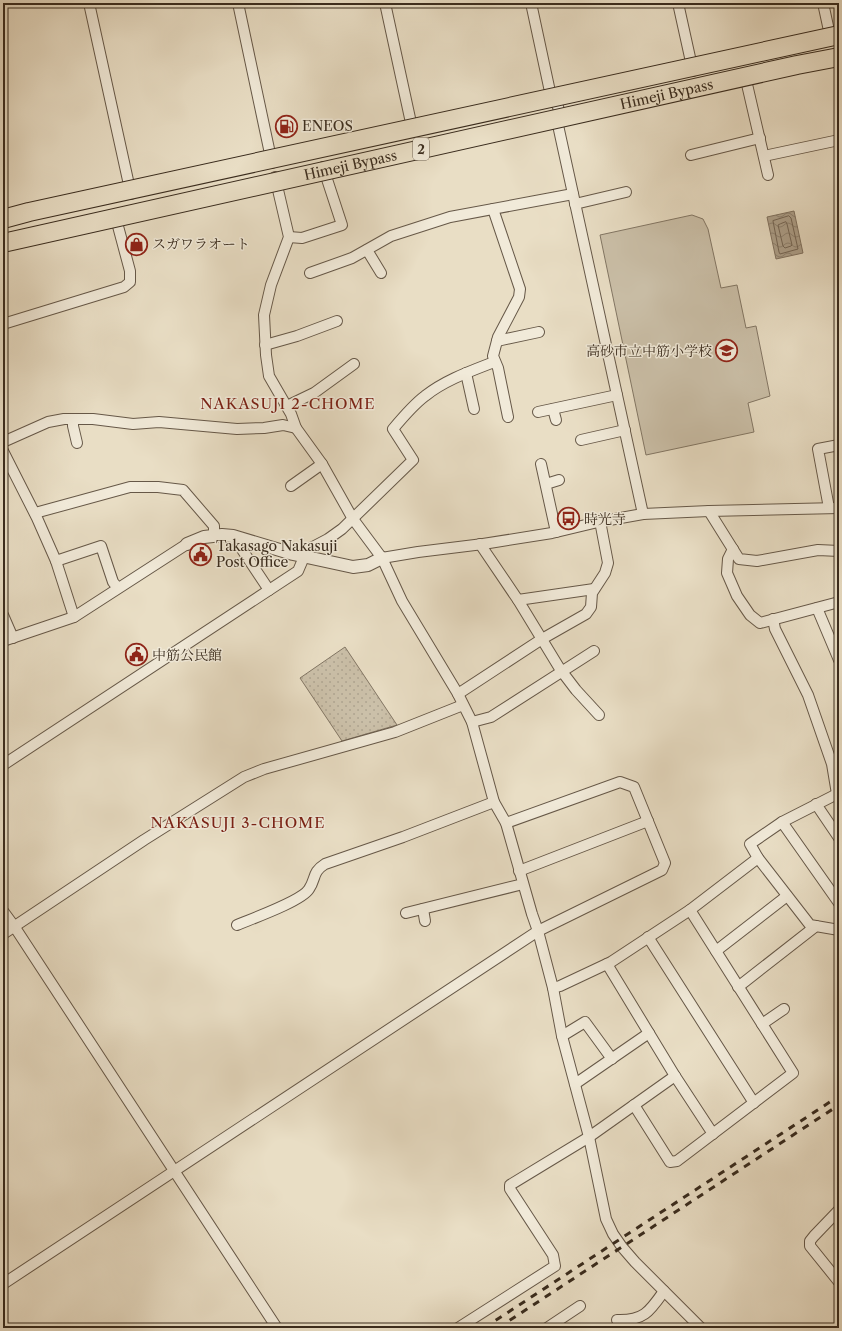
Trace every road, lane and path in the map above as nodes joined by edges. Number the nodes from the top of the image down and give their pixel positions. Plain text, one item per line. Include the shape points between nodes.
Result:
1 (89, 3) edge
2 (238, 3) edge
3 (385, 3) edge
4 (531, 3) edge
5 (678, 3) edge
6 (823, 3) edge
7 (837, 45) edge
8 (693, 71) dead end
9 (746, 80) dead end
10 (413, 133) dead end
11 (760, 138) junction
12 (839, 140) edge
13 (691, 155) dead end
14 (764, 156) junction
15 (272, 163) dead end
16 (323, 167) dead end
17 (768, 175) dead end
18 (275, 177) dead end
19 (626, 192) dead end
20 (131, 195) dead end
21 (574, 199) junction
22 (493, 209) junction
23 (114, 213) dead end
24 (3, 219) edge
25 (289, 237) junction
26 (3, 243) edge
27 (367, 250) junction
28 (310, 273) dead end
29 (381, 273) dead end
30 (337, 321) dead end
31 (3, 324) edge
32 (540, 332) dead end
33 (497, 341) junction
34 (265, 345) junction
35 (494, 362) junction
36 (354, 364) dead end
37 (466, 373) junction
38 (617, 394) junction
39 (287, 406) junction
40 (474, 409) dead end
41 (553, 409) junction
42 (538, 412) dead end
43 (508, 417) dead end
44 (73, 419) junction
45 (556, 420) dead end
46 (296, 428) junction
47 (624, 430) junction
48 (581, 440) dead end
49 (3, 442) edge
50 (78, 443) dead end
51 (839, 445) edge
52 (3, 451) edge
53 (322, 464) junction
54 (541, 464) dead end
55 (559, 480) dead end
56 (546, 484) junction
57 (291, 486) dead end
58 (834, 508) edge
59 (709, 511) junction
60 (35, 513) junction
61 (643, 514) junction
62 (353, 519) junction
63 (600, 521) junction
64 (556, 532) junction
65 (214, 535) junction
66 (234, 536) junction
67 (187, 544) joint
68 (480, 544) junction
69 (733, 549) junction
70 (839, 551) edge
71 (304, 556) junction
72 (382, 558) junction
73 (56, 561) junction
74 (118, 588) junction
75 (594, 588) junction
76 (268, 590) junction
77 (518, 600) junction
78 (839, 602) edge
79 (817, 608) junction
80 (3, 615) edge
81 (74, 617) junction
82 (774, 619) junction
83 (8, 639) edge
84 (542, 639) junction
85 (594, 651) dead end
86 (839, 660) edge
87 (562, 671) junction
88 (458, 694) junction
89 (463, 705) junction
90 (599, 715) dead end
91 (472, 722) junction
92 (3, 766) edge
93 (838, 793) edge
94 (494, 802) junction
95 (816, 804) junction
96 (648, 820) junction
97 (782, 822) junction
98 (506, 824) junction
99 (839, 838) edge
100 (758, 858) junction
101 (519, 871) junction
102 (523, 884) junction
103 (787, 896) junction
104 (839, 903) edge
105 (423, 909) junction
106 (690, 910) junction
107 (3, 911) edge
108 (406, 913) dead end
109 (425, 921) dead end
110 (237, 925) dead end
111 (14, 926) junction
112 (816, 926) junction
113 (839, 930) edge
114 (538, 932) junction
115 (3, 934) edge
116 (648, 937) junction
117 (716, 951) junction
118 (607, 964) junction
119 (738, 987) junction
120 (553, 988) junction
121 (784, 1009) dead end
122 (762, 1024) junction
123 (649, 1033) junction
124 (562, 1036) junction
125 (612, 1059) junction
126 (675, 1076) junction
127 (575, 1084) junction
128 (754, 1103) junction
129 (634, 1105) junction
130 (713, 1134) junction
131 (589, 1137) junction
132 (175, 1171) junction
133 (839, 1210) edge
134 (839, 1282) edge
135 (3, 1284) edge
136 (664, 1290) junction
137 (580, 1306) dead end
138 (624, 1323) edge
139 (277, 1328) edge
140 (458, 1328) edge
141 (547, 1328) edge
142 (701, 1328) edge

1 - 20 street
2 - 15 street
3 - 10 street
4 - 21 street via 552,102 548,110 556,116
5 - 8 street
6 - 7 street
7 - 24 highway, Himeji Bypass / 2, bridge
7 - 26 highway, Himeji Bypass / 2, bridge via 789,66
9 - 11 street
11 - 13 street
11 - 14 street
12 - 14 street
14 - 17 street
16 - 25 street via 342,225 302,238
18 - 25 street
19 - 21 street
21 - 22 street
21 - 38 street
22 - 27 street via 450,217 397,234
22 - 33 street via 520,289 519,297
23 - 31 street via 130,271 130,282 124,287
25 - 34 street via 275,274 264,315
27 - 28 street
27 - 29 street
30 - 34 street
32 - 33 street
33 - 35 street
34 - 39 street via 270,376
35 - 37 street
35 - 43 street via 498,368
36 - 39 street via 314,393
37 - 40 street
37 - 62 street via 426,395 393,429 413,460
38 - 41 street
38 - 47 street
39 - 46 street
41 - 42 street
41 - 45 street
44 - 46 street via 133,424 159,422 237,429 283,425
44 - 49 street via 48,422
44 - 50 street
46 - 53 street
47 - 48 street
47 - 61 street
51 - 58 street via 818,449
52 - 60 street
53 - 57 street
53 - 62 street
54 - 56 street
55 - 56 street
56 - 64 street
58 - 59 street
59 - 61 street
59 - 69 street
60 - 65 street via 130,487 183,490 214,526
60 - 73 street
61 - 63 street
62 - 71 street via 328,539 307,550
62 - 72 street
63 - 64 street
63 - 75 street via 608,563 605,573
64 - 68 street
65 - 66 street
65 - 67 street
66 - 71 street
66 - 76 street
67 - 74 street
68 - 72 street
68 - 77 street
69 - 70 street via 739,559 757,561 818,550
69 - 82 street via 728,559 727,573 737,596 750,615 760,623
71 - 72 street via 353,567 368,565
71 - 76 street via 298,571
72 - 88 street via 402,601
73 - 74 street via 101,546 113,582
73 - 81 street
74 - 81 street
75 - 77 street
75 - 84 street via 591,607 586,614
76 - 92 street
77 - 84 street
78 - 79 street
79 - 82 street
79 - 86 street
80 - 83 street
81 - 83 street
82 - 93 street via 775,629 808,695 832,764
84 - 87 street
84 - 88 street
85 - 87 street
87 - 90 street
87 - 91 street via 491,717
88 - 89 street
89 - 91 street
89 - 111 street via 395,732 264,768 244,777
91 - 94 street
93 - 95 street
94 - 98 street
94 - 110 street via 325,864 319,868 309,890 300,897
95 - 97 street
95 - 99 street
96 - 98 street via 634,787 620,782
96 - 101 street
96 - 114 street via 665,863 662,870
97 - 100 street via 750,844
97 - 104 street
98 - 101 street
100 - 103 street
100 - 106 street
101 - 102 street
102 - 105 street
102 - 114 street
103 - 112 street via 810,925
103 - 117 street
105 - 108 street
105 - 109 street
106 - 116 street
106 - 117 street
107 - 111 street
111 - 115 street
111 - 132 street
112 - 113 street
112 - 119 street
114 - 120 street
114 - 132 street
116 - 118 street
116 - 128 street
117 - 119 street
118 - 120 street
118 - 123 street
119 - 122 street
120 - 124 street
121 - 122 street
122 - 128 street via 793,1073
123 - 125 street
123 - 126 street
124 - 125 street via 585,1022
124 - 127 street
125 - 127 street
126 - 129 street
126 - 130 street
127 - 131 street
128 - 130 street
129 - 130 street via 670,1162 677,1161
129 - 131 street
131 - 136 street via 606,1219 612,1234 635,1262
131 - 140 street via 510,1184 510,1189 553,1255 555,1266
132 - 135 street
132 - 139 street
133 - 134 street via 810,1240 810,1246
136 - 138 street via 647,1314
136 - 142 street
137 - 141 street

